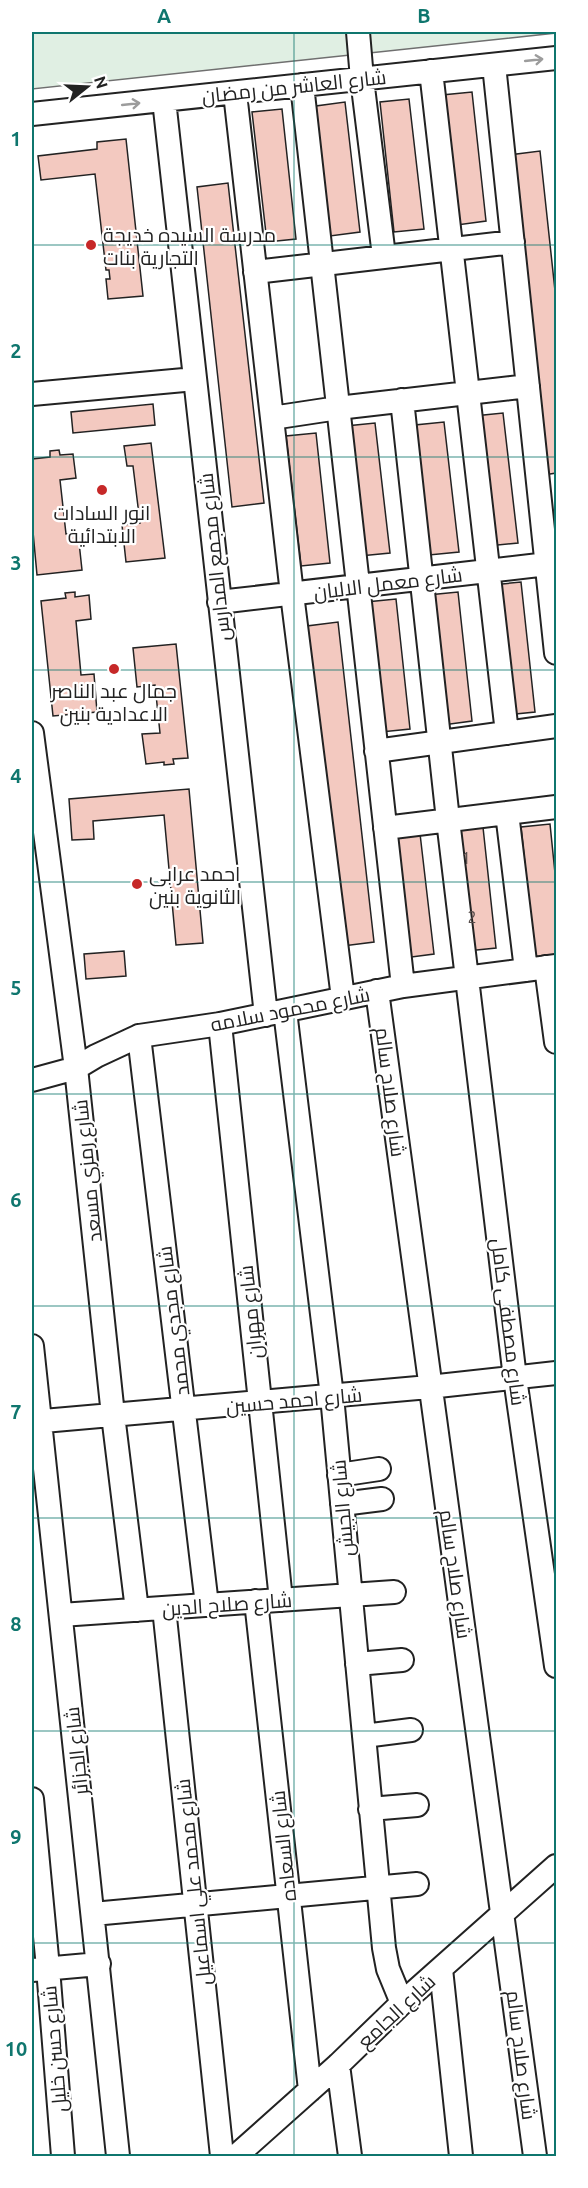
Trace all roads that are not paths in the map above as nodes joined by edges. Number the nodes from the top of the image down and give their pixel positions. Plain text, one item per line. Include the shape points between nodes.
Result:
1 (358, 32) edge
2 (556, 58) edge
3 (494, 65) junction
4 (431, 71) junction
5 (362, 79) junction
6 (302, 85) junction
7 (235, 93) junction
8 (164, 100) junction
9 (32, 114) edge
10 (513, 242) junction
11 (451, 249) junction
12 (384, 256) junction
13 (322, 262) junction
14 (255, 272) junction
15 (195, 379) junction
16 (528, 386) junction
17 (466, 393) junction
18 (32, 394) edge
19 (402, 400) junction
20 (338, 408) junction
21 (272, 418) junction
22 (548, 486) edge
23 (552, 564) edge
24 (488, 571) junction
25 (422, 579) junction
26 (358, 586) junction
27 (292, 594) junction
28 (219, 602) junction
29 (556, 653) edge
30 (556, 726) edge
31 (32, 733) edge
32 (507, 733) junction
33 (440, 742) junction
34 (376, 750) junction
35 (556, 807) edge
36 (507, 813) junction
37 (448, 820) junction
38 (385, 828) junction
39 (543, 968) edge
40 (468, 978) junction
41 (403, 986) junction
42 (377, 991) junction
43 (343, 998) junction
44 (275, 1012) junction
45 (220, 1024) junction
46 (139, 1036) junction
47 (556, 1042) edge
48 (76, 1068) junction
49 (32, 1080) edge
50 (32, 1346) edge
51 (556, 1373) edge
52 (515, 1378) junction
53 (429, 1387) junction
54 (332, 1396) junction
55 (260, 1403) junction
56 (184, 1410) junction
57 (113, 1416) junction
58 (36, 1422) edge
59 (379, 1469) dead end
60 (339, 1475) junction
61 (382, 1499) dead end
62 (342, 1504) junction
63 (394, 1592) dead end
64 (350, 1595) junction
65 (281, 1600) junction
66 (256, 1601) junction
67 (207, 1605) junction
68 (164, 1608) junction
69 (137, 1610) junction
70 (61, 1615) junction
71 (402, 1660) dead end
72 (357, 1664) junction
73 (556, 1666) edge
74 (411, 1730) dead end
75 (363, 1736) junction
76 (32, 1799) edge
77 (417, 1805) dead end
78 (370, 1809) junction
79 (556, 1866) edge
80 (417, 1884) dead end
81 (377, 1887) junction
82 (288, 1896) junction
83 (196, 1904) junction
84 (503, 1913) junction
85 (93, 1914) junction
86 (99, 1964) junction
87 (40, 1969) edge
88 (441, 1969) junction
89 (402, 2003) junction
90 (338, 2065) junction
91 (310, 2090) junction
92 (245, 2153) edge
93 (63, 2157) edge
94 (118, 2157) edge
95 (222, 2157) edge
96 (350, 2157) edge
97 (461, 2157) edge
98 (535, 2157) edge

1 - 5 street
3 -> 2 street, شارع العاشر من رمضان
3 - 4 street, شارع العاشر من رمضان
3 - 10 street
4 - 5 street, شارع العاشر من رمضان
4 - 11 street
5 - 6 street, شارع العاشر من رمضان
5 - 12 street
6 - 7 street, شارع العاشر من رمضان
6 - 13 street
7 - 8 street, شارع العاشر من رمضان
7 - 14 street
9 -> 8 street, شارع العاشر من رمضان
8 - 15 street, شارع مجمع المدارس
10 - 11 street
10 - 16 street
11 - 12 street
11 - 17 street
12 - 13 street
13 - 14 street
13 - 20 street
14 - 21 street
15 - 18 street
15 - 28 street, شارع مجمع المدارس
16 - 17 street
16 - 22 street
17 - 19 street
17 - 24 street
19 - 20 street
19 - 25 street, شارع مصطفى كامل
20 - 21 street
20 - 26 street
21 - 27 street
22 - 23 street
23 - 24 street, شارع معمل الالبان
23 - 29 street
24 - 25 street, شارع معمل الالبان
24 - 32 street
25 - 26 street, شارع معمل الالبان
25 - 33 street, شارع مصطفى كامل
26 - 27 street, شارع معمل الالبان
26 - 34 street
27 - 28 street, شارع معمل الالبان
27 - 43 street
28 - 44 street, شارع مجمع المدارس
30 - 32 street
31 - 48 street, شارع رمزي مسعد
32 - 33 street
33 - 34 street
33 - 37 street, شارع مصطفى كامل
34 - 38 street
35 - 36 street
36 - 37 street
36 - 39 street
37 - 38 street
37 - 40 street, شارع مصطفى كامل
38 - 41 street
39 - 40 street, شارع محمود سلامه
39 - 47 street
40 - 41 street, شارع محمود سلامه
40 - 52 street, شارع مصطفى كامل
41 - 42 street, شارع محمود سلامه
42 - 43 street, شارع محمود سلامه
42 - 53 street, شارع صلاح سالم
43 - 44 street, شارع محمود سلامه
44 - 45 street, شارع محمود سلامه
44 - 54 street, شارع الجيش
45 - 46 street, شارع محمود سلامه
45 - 55 street, شارع مهران
46 - 48 street, شارع محمود سلامه
46 - 56 street, شارع مجدي محمد
48 - 49 street, شارع محمود سلامه
48 - 57 street, شارع رمزي مسعد
50 - 58 street, شارع الجزائر
51 - 52 street, شارع احمد حسين
52 - 53 street, شارع احمد حسين
52 - 73 street, شارع مصطفى كامل
53 - 54 street, شارع احمد حسين
53 - 84 street, شارع صلاح سالم
54 - 55 street, شارع احمد حسين
54 - 60 street, شارع الجيش
55 - 56 street, شارع احمد حسين
55 - 65 street, شارع مهران
56 - 57 street, شارع احمد حسين
56 - 67 street, شارع مجدي محمد
57 - 58 street, شارع احمد حسين
57 - 69 street, شارع رمزي مسعد
58 - 70 street, شارع الجزائر
59 - 60 street
60 - 62 street, شارع الجيش
61 - 62 street
62 - 64 street, شارع الجيش
63 - 64 street, شارع صلاح الدين
64 - 65 street, شارع صلاح الدين
64 - 72 street, شارع الجيش
65 - 66 street, شارع صلاح الدين
66 - 67 street, شارع صلاح الدين
66 - 82 street, شارع السعاده
67 - 68 street, شارع صلاح الدين
68 - 69 street, شارع صلاح الدين
68 - 83 street, شارع محمد علي اسماعيل
69 - 70 street, شارع صلاح الدين
70 - 85 street, شارع الجزائر
71 - 72 street
72 - 75 street, شارع الجيش
74 - 75 street
75 - 78 street, شارع الجيش
76 - 87 street, شارع حسن خليل
77 - 78 street
78 - 81 street, شارع الجيش
79 - 84 street, شارع الجامع
80 - 81 street
81 - 82 street
81 - 89 street, شارع الجيش via 388,1969
82 - 83 street
82 - 91 street, شارع السعاده
83 - 85 street
83 - 95 street, شارع محمد علي اسماعيل
84 - 88 street, شارع الجامع
84 - 98 street, شارع صلاح سالم
85 - 86 street, شارع الجزائر
86 - 87 street
86 - 94 street, شارع الجزائر
87 - 93 street, شارع حسن خليل
88 - 89 street, شارع الجامع
88 - 97 street
89 - 90 street, شارع الجامع
90 - 91 street, شارع الجامع
90 - 96 street
91 - 92 street, شارع الجامع

